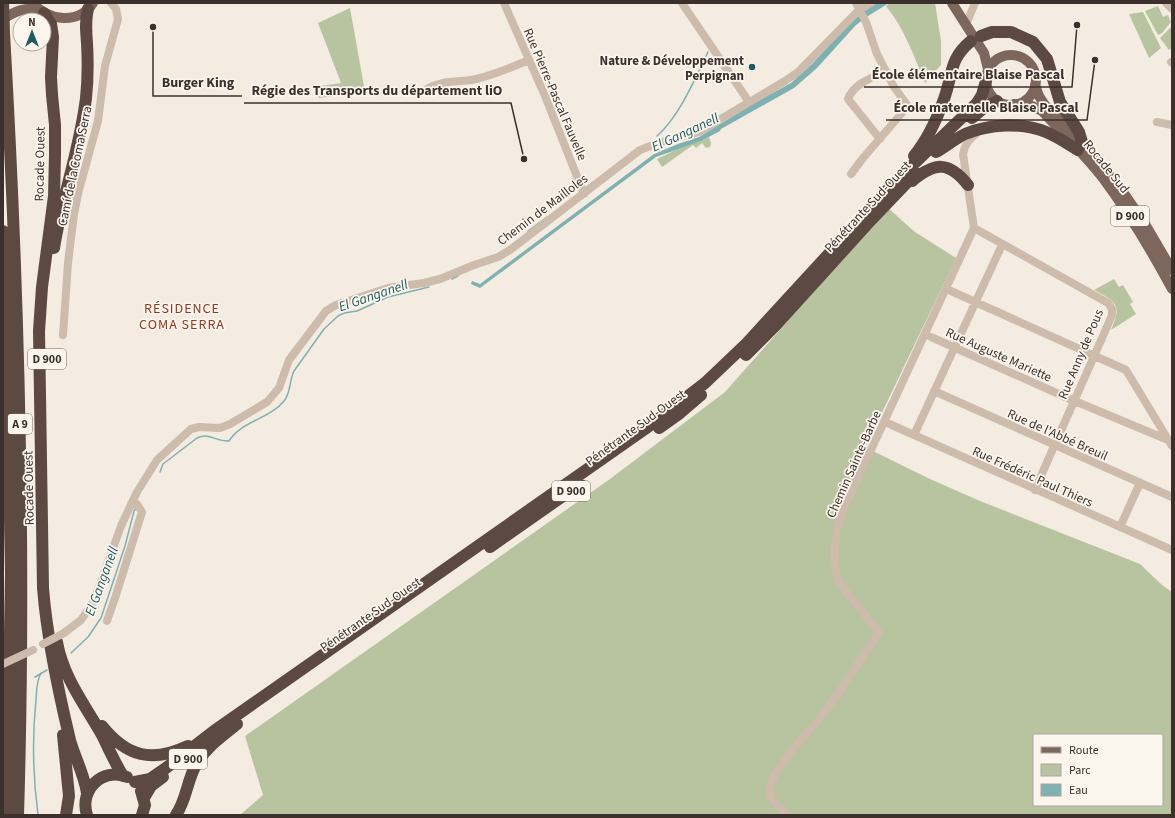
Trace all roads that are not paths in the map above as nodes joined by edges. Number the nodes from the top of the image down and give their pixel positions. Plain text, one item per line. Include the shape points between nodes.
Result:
1 (3, 3) edge
2 (19, 3) edge
3 (504, 3) edge
4 (682, 3) edge
5 (871, 3) edge
6 (952, 3) edge
7 (958, 3) edge
8 (975, 3) edge
9 (1166, 3) edge
10 (111, 4) edge
11 (93, 5) edge
12 (39, 8) edge
13 (859, 8) edge
14 (1172, 9) edge
15 (3, 17) edge
16 (967, 22) junction
17 (979, 42) junction
18 (1001, 57) junction
19 (529, 60) junction
20 (988, 69) junction
21 (886, 71) junction
22 (986, 81) junction
23 (1035, 85) junction
24 (427, 89) dead end
25 (997, 101) junction
26 (749, 102) junction
27 (1014, 104) junction
28 (1158, 122) dead end
29 (960, 125) junction
30 (1172, 125) edge
31 (983, 128) junction
32 (880, 139) junction
33 (1080, 146) junction
34 (936, 152) junction
35 (851, 174) dead end
36 (893, 184) junction
37 (968, 185) junction
38 (584, 194) junction
39 (889, 202) junction
40 (974, 228) junction
41 (3, 231) edge
42 (1002, 245) junction
43 (1172, 270) edge
44 (1172, 289) edge
45 (951, 291) dead end
46 (975, 302) junction
47 (63, 335) dead end
48 (930, 337) dead end
49 (955, 347) junction
50 (1095, 356) junction
51 (934, 391) junction
52 (1074, 400) junction
53 (885, 422) junction
54 (914, 435) junction
55 (1170, 443) edge
56 (1054, 446) junction
57 (1140, 483) junction
58 (1035, 490) junction
59 (1172, 497) edge
60 (131, 504) junction
61 (1120, 527) junction
62 (1172, 550) edge
63 (107, 621) dead end
64 (3, 664) edge
65 (57, 679) junction
66 (84, 706) junction
67 (237, 724) junction
68 (214, 731) junction
69 (123, 776) junction
70 (135, 782) junction
71 (87, 793) junction
72 (144, 798) junction
73 (85, 813) edge
74 (7, 815) edge
75 (18, 815) edge
76 (66, 815) edge
77 (142, 815) edge
78 (176, 815) edge
79 (787, 815) edge

1 - 75 highway, A 9, bridge via 15,246 21,460
2 - 15 main road
3 - 19 street, Rue Pierre-Pascal Fauvelle
4 - 26 street
5 - 13 street, Chemin de Mailloles
6 - 17 main road
7 - 16 main road
8 - 16 street
9 - 14 street
10 - 47 street, Camí de la Coma Serra via 118,19 103,76 98,122 74,214
11 - 12 main road via 77,16 63,18 56,18
11 - 66 highway, Rocade Ouest / D 900 via 86,21 86,100 78,147 54,246 47,331 53,618 63,664
12 - 15 main road via 25,9
12 - 65 highway, Rocade Ouest / D 900 via 51,24 53,38 51,77 55,125 54,196 39,331 42,549 46,618
13 - 21 street
13 - 26 street, Chemin de Mailloles via 798,72
16 - 17 main road
17 - 18 main road
17 - 20 main road
17 - 33 highway via 992,32 1011,32 1037,45 1047,59 1060,102 1079,132
17 - 36 highway via 964,47 957,56 944,98 926,139
18 - 20 main road
18 - 23 main road via 1013,55 1025,59 1034,72
19 - 24 street via 476,79 437,83
19 - 38 street, Rue Pierre-Pascal Fauvelle
20 - 22 main road
21 - 32 street via 908,106
21 - 32 street via 858,86 848,99
22 - 25 main road via 990,94
22 - 29 highway, D 900 via 982,95
23 - 27 main road via 1028,98
23 - 33 main road, Rocade Sud / D 900 via 1044,104
25 - 27 main road
25 - 29 highway, D 900
26 - 38 street, Chemin de Mailloles via 700,132 640,150
27 - 33 main road, Rocade Sud / D 900 via 1032,106 1042,111
28 - 30 street
29 - 34 highway, Pénétrante Sud-Ouest / D 900
29 - 36 highway, Pénétrante Sud-Ouest / D 900
31 - 33 highway via 1020,126 1045,131
31 - 34 highway via 964,135
31 - 37 street via 970,138 964,147
32 - 35 street
33 - 43 main road, Rocade Sud / D 900 via 1102,165 1132,204
33 - 44 main road, Rocade Sud / D 900 via 1126,211
34 - 39 highway, Pénétrante Sud-Ouest / D 900
36 - 68 highway, Pénétrante Sud-Ouest / D 900 via 747,343 705,382 649,426
37 - 39 highway via 952,170 937,167 920,174
37 - 40 street
38 - 60 street, Chemin de Mailloles via 498,257 440,279 388,288 336,305 326,311 289,360 279,388 267,402 220,428 191,429 157,460
39 - 67 highway, Pénétrante Sud-Ouest / D 900 via 776,326 680,413
40 - 42 street, Rue Anny de Pous
40 - 53 street, Chemin Sainte-Barbe
41 - 74 highway, A 9 via 11,573
42 - 46 street
42 - 50 street, Rue Anny de Pous via 1108,302 1112,308 1112,315
45 - 46 street
46 - 49 street
46 - 50 street
48 - 49 street, Rue Auguste Mariette
49 - 51 street
49 - 52 street, Rue Auguste Mariette
50 - 52 street, Rue Anny de Pous
50 - 55 street via 1126,370
51 - 54 street
51 - 56 street, Rue de l'Abbé Breuil
52 - 55 street, Rue Auguste Mariette
52 - 56 street, Rue Anny de Pous
53 - 54 street, Rue Frédéric Paul Thiers
53 - 79 street, Chemin Sainte-Barbe via 844,508 835,545 838,581 879,633 826,711 789,755 772,780 770,794
54 - 58 street, Rue Frédéric Paul Thiers
56 - 57 street, Rue de l'Abbé Breuil
56 - 58 street, Rue Anny de Pous
57 - 59 street, Rue de l'Abbé Breuil
57 - 61 street
58 - 61 street, Rue Frédéric Paul Thiers
60 - 63 street via 137,504 142,512
60 - 64 street, Chemin de Mailloles, bridge via 94,601 81,620 64,633
61 - 62 street, Rue Frédéric Paul Thiers
65 - 71 highway, Rocade Ouest / D 900 via 71,742
65 - 76 highway via 69,796
66 - 68 highway via 120,745 145,755 160,756 175,752
66 - 69 highway, Rocade Ouest / D 900
67 - 72 highway, Pénétrante Sud-Ouest / D 900 via 151,786
67 - 78 highway, Pénétrante Sud-Ouest / D 900 via 206,750 196,764 185,798
68 - 70 highway via 150,779
69 - 70 highway
69 - 71 highway via 102,777
70 - 72 highway
71 - 73 highway, Rocade Ouest
72 - 77 highway

